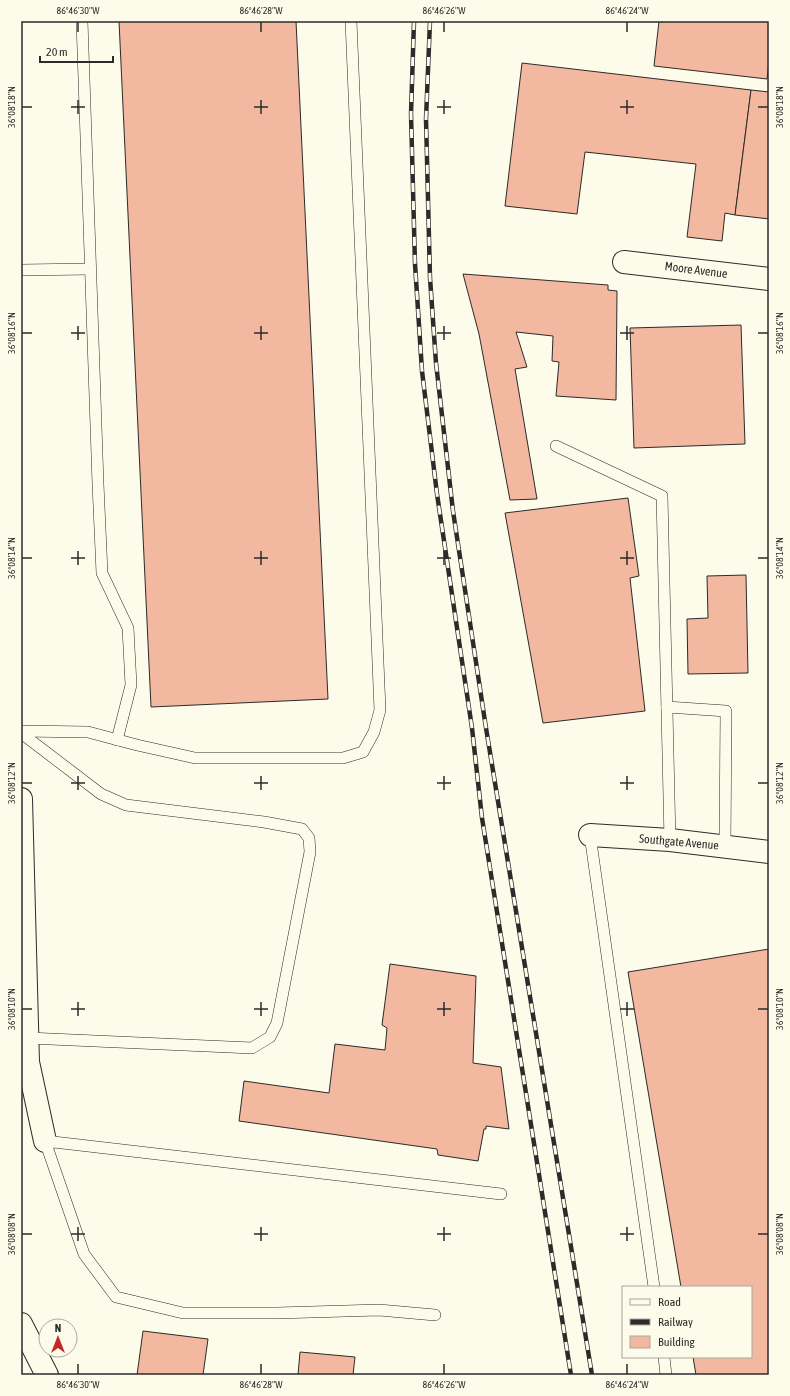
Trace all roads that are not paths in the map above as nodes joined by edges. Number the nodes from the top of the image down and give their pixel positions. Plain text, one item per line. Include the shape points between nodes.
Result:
1 (82, 21) edge
2 (351, 21) edge
3 (624, 262) dead end
4 (90, 269) junction
5 (21, 270) edge
6 (769, 279) edge
7 (556, 446) dead end
8 (667, 707) junction
9 (21, 732) edge
10 (117, 740) junction
11 (21, 799) edge
12 (590, 835) joint
13 (670, 840) junction
14 (724, 846) junction
15 (769, 852) edge
16 (28, 1038) junction
17 (45, 1141) junction
18 (501, 1194) dead end
19 (654, 1286) edge
20 (435, 1315) dead end
21 (21, 1324) edge
22 (664, 1358) edge
23 (47, 1375) edge
24 (666, 1375) edge

1 - 4 lane
2 - 10 lane via 380,710 374,732 363,752 342,758 195,758
3 - 6 main road, Moore Avenue
4 - 5 lane
4 - 10 lane via 102,573 128,628 131,685
7 - 8 lane via 662,496
8 - 13 lane
8 - 14 lane via 726,711
9 - 10 lane via 88,732
9 - 16 lane via 101,794 126,805 302,829 309,838 310,852 277,1023 270,1037 252,1048
11 - 16 main road
12 - 13 main road, Southgate Avenue
12 - 19 lane
13 - 14 main road, Southgate Avenue
14 - 15 main road, Southgate Avenue
16 - 17 main road via 28,1062
17 - 18 lane
17 - 20 lane via 84,1254 116,1297 183,1313 379,1310
21 - 23 main road
22 - 24 lane

